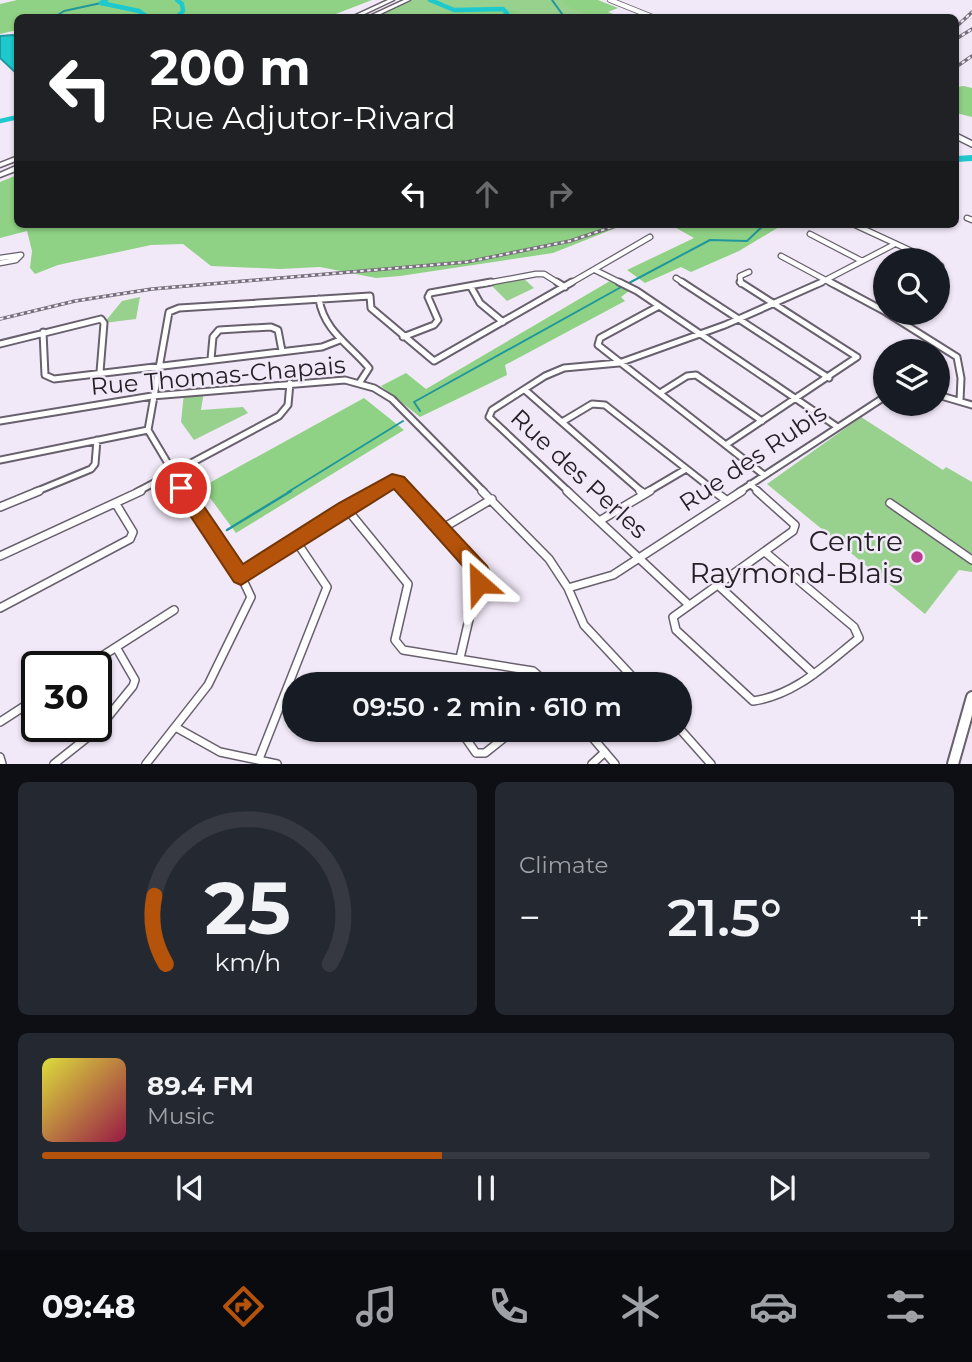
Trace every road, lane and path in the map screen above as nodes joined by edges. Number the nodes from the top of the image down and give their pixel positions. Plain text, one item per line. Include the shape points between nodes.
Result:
1 (392, 0) edge
2 (408, 0) edge
3 (610, 0) edge
4 (360, 14) edge
5 (376, 14) edge
6 (645, 14) edge
7 (861, 228) edge
8 (810, 234) dead end
9 (650, 237) dead end
10 (893, 245) junction
11 (908, 248) edge
12 (781, 256) dead end
13 (862, 261) junction
14 (595, 270) junction
15 (749, 272) dead end
16 (676, 278) dead end
17 (827, 280) junction
18 (471, 287) junction
19 (565, 287) junction
20 (319, 299) junction
21 (778, 304) junction
22 (659, 306) junction
23 (873, 306) edge
24 (738, 320) junction
25 (503, 322) junction
26 (908, 325) edge
27 (43, 332) junction
28 (699, 334) junction
29 (403, 337) junction
30 (340, 340) junction
31 (0, 344) edge
32 (282, 351) junction
33 (211, 359) junction
34 (619, 363) junction
35 (159, 365) junction
36 (100, 372) junction
37 (829, 378) junction
38 (360, 382) junction
39 (290, 383) junction
40 (524, 390) junction
41 (660, 393) junction
42 (152, 396) junction
43 (950, 398) edge
44 (796, 399) junction
45 (960, 401) junction
46 (873, 404) edge
47 (972, 405) edge
48 (0, 421) edge
49 (562, 422) junction
50 (762, 422) junction
51 (836, 426) junction
52 (148, 430) junction
53 (97, 440) junction
54 (727, 444) junction
55 (0, 460) edge
56 (686, 469) junction
57 (172, 474) junction
58 (764, 475) junction
59 (750, 484) junction
60 (643, 493) junction
61 (492, 499) junction
62 (726, 500) junction
63 (890, 503) dead end
64 (116, 504) junction
65 (0, 507) edge
66 (346, 508) junction
67 (601, 520) junction
68 (443, 528) junction
69 (296, 541) junction
70 (765, 552) junction
71 (0, 556) edge
72 (641, 557) junction
73 (972, 559) edge
74 (241, 576) junction
75 (719, 586) junction
76 (568, 588) junction
77 (688, 604) junction
78 (0, 608) edge
79 (174, 610) dead end
80 (116, 647) junction
81 (110, 651) edge
82 (460, 658) junction
83 (297, 672) edge
84 (534, 672) edge
85 (628, 672) edge
86 (814, 674) junction
87 (972, 696) edge
88 (21, 708) edge
89 (282, 710) edge
90 (0, 722) edge
91 (177, 728) junction
92 (469, 742) edge
93 (500, 742) edge
94 (596, 742) edge
95 (691, 742) edge
96 (605, 752) junction
97 (0, 757) edge
98 (259, 760) junction
99 (2, 764) edge
100 (54, 764) edge
101 (146, 764) edge
102 (277, 764) edge
103 (592, 764) edge
104 (615, 764) edge
105 (711, 764) edge
106 (953, 764) edge

1 - 4 highway
2 - 5 highway
3 - 6 main road
7 - 10 street
8 - 13 street
9 - 14 street
10 - 11 street
10 - 13 street, Rue des Perles
12 - 17 street
13 - 17 street, Rue des Perles
14 - 19 street
14 - 22 street
15 - 21 street via 740,276 740,283
16 - 24 street
17 - 21 street, Rue des Perles
17 - 23 street
18 - 19 street via 544,274
18 - 25 street via 480,303
18 - 29 street via 430,293 438,320
19 - 25 street
20 - 29 street via 370,296 371,308
20 - 30 street via 319,314
20 - 35 street via 173,309 166,318
21 - 24 street, Rue des Perles
21 - 37 street via 855,353 857,358
22 - 28 street
22 - 34 street via 600,338 598,345
24 - 28 street, Rue des Perles
24 - 37 street
25 - 29 street via 434,361
26 - 45 street via 957,357
27 - 31 street
27 - 36 street via 45,376 54,379
27 - 36 street via 104,321
28 - 34 street, Rue des Perles
28 - 44 street
30 - 32 street
30 - 38 street via 369,368
32 - 33 street
32 - 33 street via 278,330 271,327 219,330 213,337
33 - 35 street
34 - 40 street, Rue des Perles via 564,368
34 - 41 street
35 - 36 street
35 - 42 street
37 - 44 street
38 - 39 street, Rue Thomas-Chapais
38 - 61 street, Rue Thomas-Chapais via 384,391
39 - 42 street, Rue Thomas-Chapais
39 - 57 street via 288,405 279,416
40 - 49 street
40 - 67 street, Rue des Perles via 492,410 489,418
41 - 50 street via 696,375
41 - 54 street
42 - 48 street, Rue Thomas-Chapais
42 - 52 street
43 - 45 street
44 - 50 street
44 - 51 street
45 - 47 street
46 - 51 street, Rue des Rubis
49 - 56 street via 592,404 605,405
49 - 60 street
50 - 54 street
51 - 58 street, Rue des Rubis
52 - 53 street
52 - 57 street
53 - 55 street
53 - 65 street via 91,469
54 - 58 street
56 - 60 street
56 - 62 street
57 - 64 street
57 - 74 street
58 - 59 street, Rue des Rubis
59 - 62 street, Rue des Rubis
59 - 70 street via 795,524 793,531
60 - 67 street
61 - 68 street
61 - 76 street, Rue Thomas-Chapais via 549,559
62 - 72 street, Rue des Rubis
63 - 73 street
64 - 71 street
64 - 78 street via 133,532 130,539
66 - 68 street via 392,481 398,482
66 - 69 street
66 - 82 street via 408,584 397,646
67 - 72 street, Rue des Perles
68 - 82 street via 480,572
69 - 74 street
69 - 83 street via 327,587
70 - 75 street
70 - 86 street via 858,633 859,638
72 - 76 street, Rue des Rubis via 613,575
72 - 77 street, Rue des Perles
74 - 91 street via 250,597 208,685
75 - 77 street
75 - 86 street
76 - 85 street, Rue Thomas-Chapais via 584,625
77 - 86 street via 673,617 676,630 752,701 772,701
79 - 80 street
80 - 81 street
80 - 100 street via 135,680 133,686 98,729
82 - 84 street
87 - 106 main road
88 - 90 street
89 - 98 street
91 - 98 street via 220,752
91 - 101 street
92 - 93 street via 476,752 485,754
94 - 96 street
95 - 105 street
96 - 103 street
96 - 104 street
97 - 99 street
98 - 102 street

